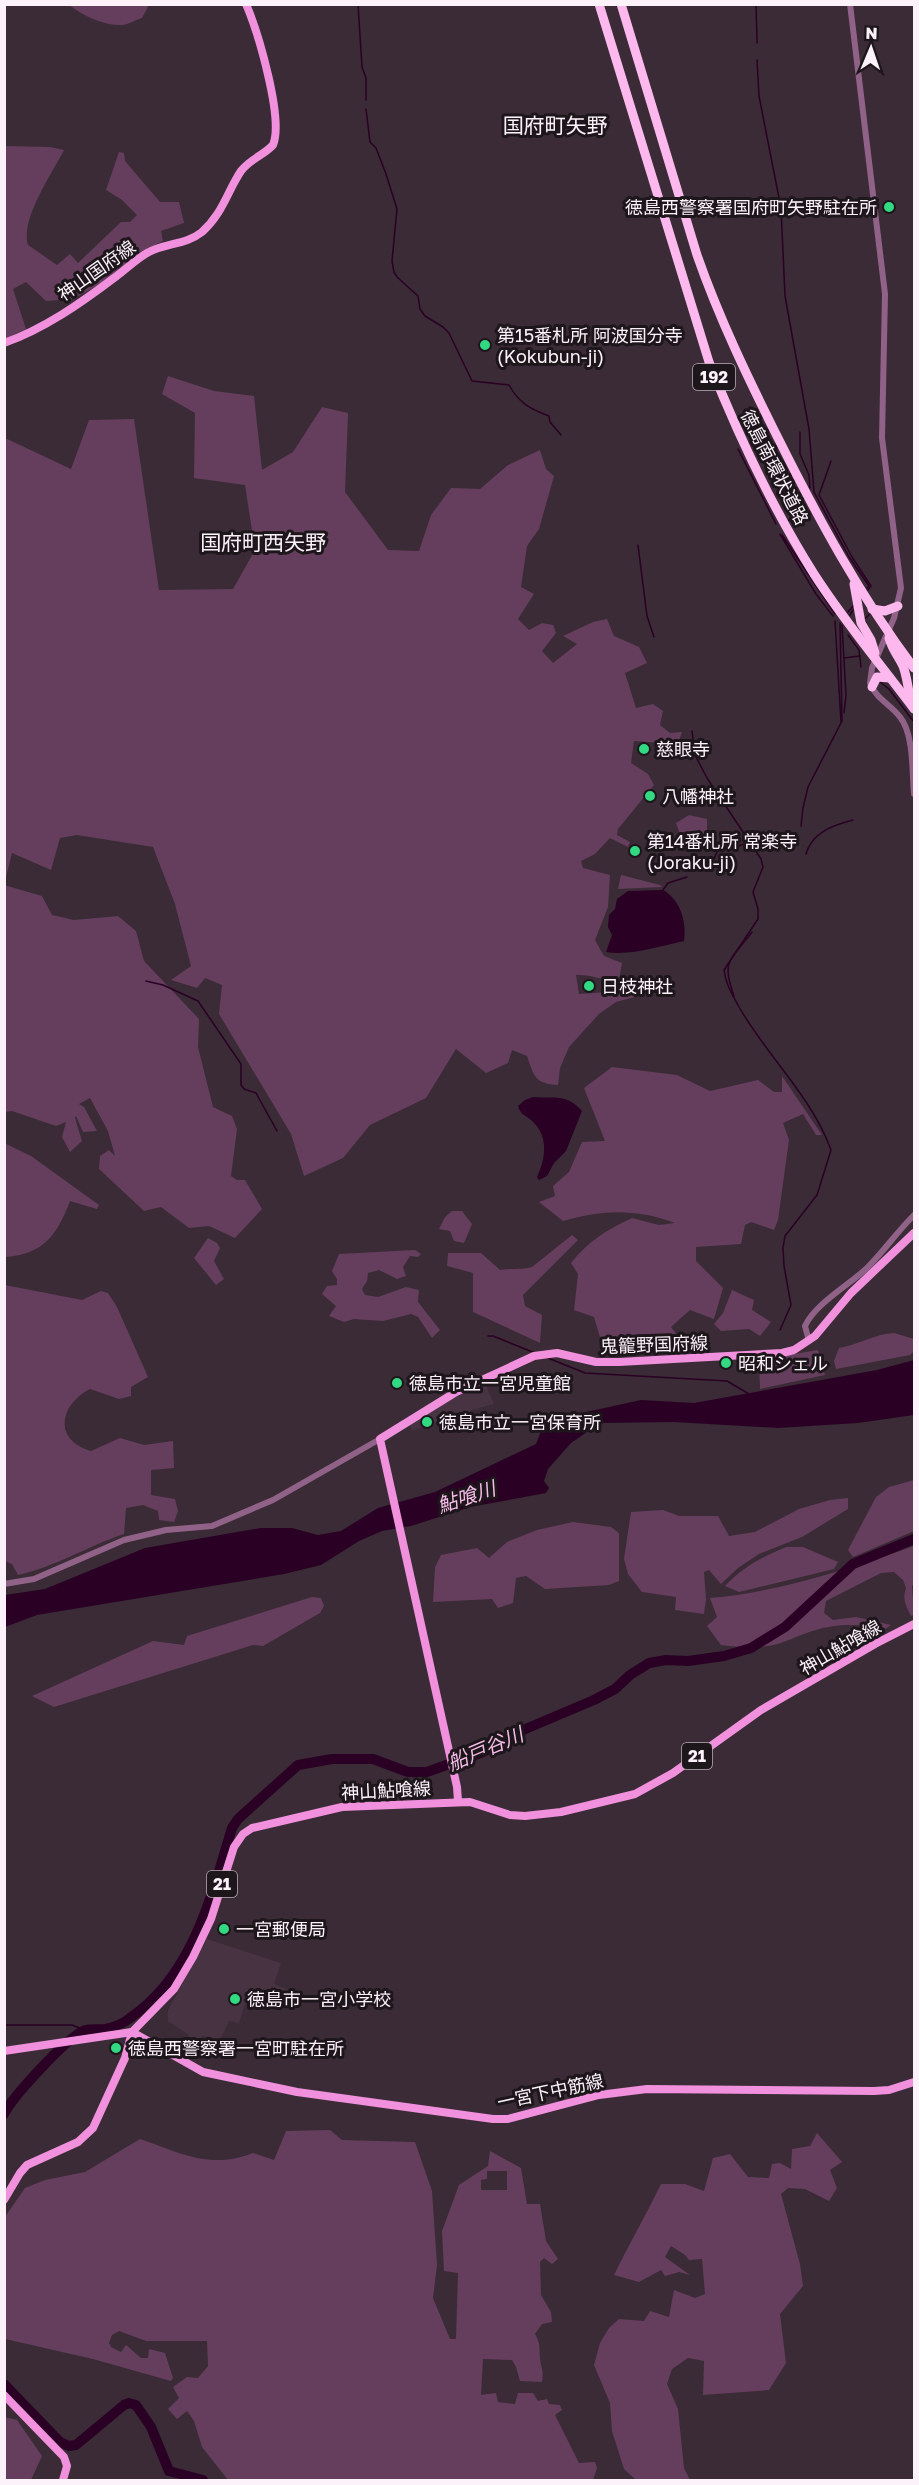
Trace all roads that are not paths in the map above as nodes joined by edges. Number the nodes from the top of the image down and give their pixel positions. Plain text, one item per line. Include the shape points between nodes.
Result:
1 (246, 4) edge
2 (599, 4) edge
3 (621, 4) edge
4 (850, 4) edge
5 (4, 343) edge
6 (852, 576) junction
7 (898, 606) junction
8 (872, 609) junction
9 (888, 632) junction
10 (876, 658) junction
11 (915, 668) edge
12 (891, 678) junction
13 (872, 687) junction
14 (914, 709) edge
15 (915, 794) edge
16 (915, 1215) edge
17 (915, 1233) edge
18 (809, 1341) junction
19 (380, 1439) junction
20 (4, 1584) edge
21 (915, 1623) edge
22 (458, 1801) junction
23 (132, 2032) junction
24 (4, 2051) edge
25 (915, 2082) edge
26 (4, 2200) edge
27 (4, 2395) edge
28 (63, 2481) edge

1 - 5 main road, 神山国府線 via 276,114 273,145 241,171 226,202 200,233 152,250 37,329
2 - 10 highway, 徳島南環状道路 / 192 via 726,407 778,513 815,575
3 - 6 highway, 徳島南環状道路 / 192 via 710,292 756,395
4 - 7 street via 885,294 882,438 901,588
6 - 8 highway, 徳島南環状道路 / 192
6 - 10 highway via 861,622
7 - 8 highway via 885,611
7 - 9 street
8 - 9 highway, 徳島南環状道路 / 192
9 - 10 street
9 - 11 highway, 徳島南環状道路 / 192
9 - 14 highway via 892,650 904,668
10 - 12 highway, 徳島南環状道路 / 192
10 - 13 street via 870,676
12 - 13 highway via 877,677
12 - 14 highway, 徳島南環状道路 / 192
13 - 15 street via 908,731
16 - 18 street via 869,1266 812,1315 805,1326
17 - 18 main road, 鬼籠野国府線 via 851,1293
18 - 19 main road, 鬼籠野国府線 via 786,1353 618,1362 596,1362 564,1353 539,1355 456,1392
19 - 20 street via 273,1500 212,1527 166,1530 124,1540 34,1579
19 - 22 main road
21 - 22 main road, 神山鮎喰線 / 21 via 761,1710 674,1773 635,1794 561,1812 525,1816
22 - 23 main road, 神山鮎喰線 / 21 via 342,1807 247,1831 234,1847 194,1957 174,1989
23 - 24 main road
23 - 25 main road, 一宮下中筋線 via 203,2072 297,2092 493,2119 508,2119 599,2095 647,2089 874,2091
23 - 26 main road via 125,2058 93,2128 78,2142 27,2165
27 - 28 main road via 64,2457 67,2466

